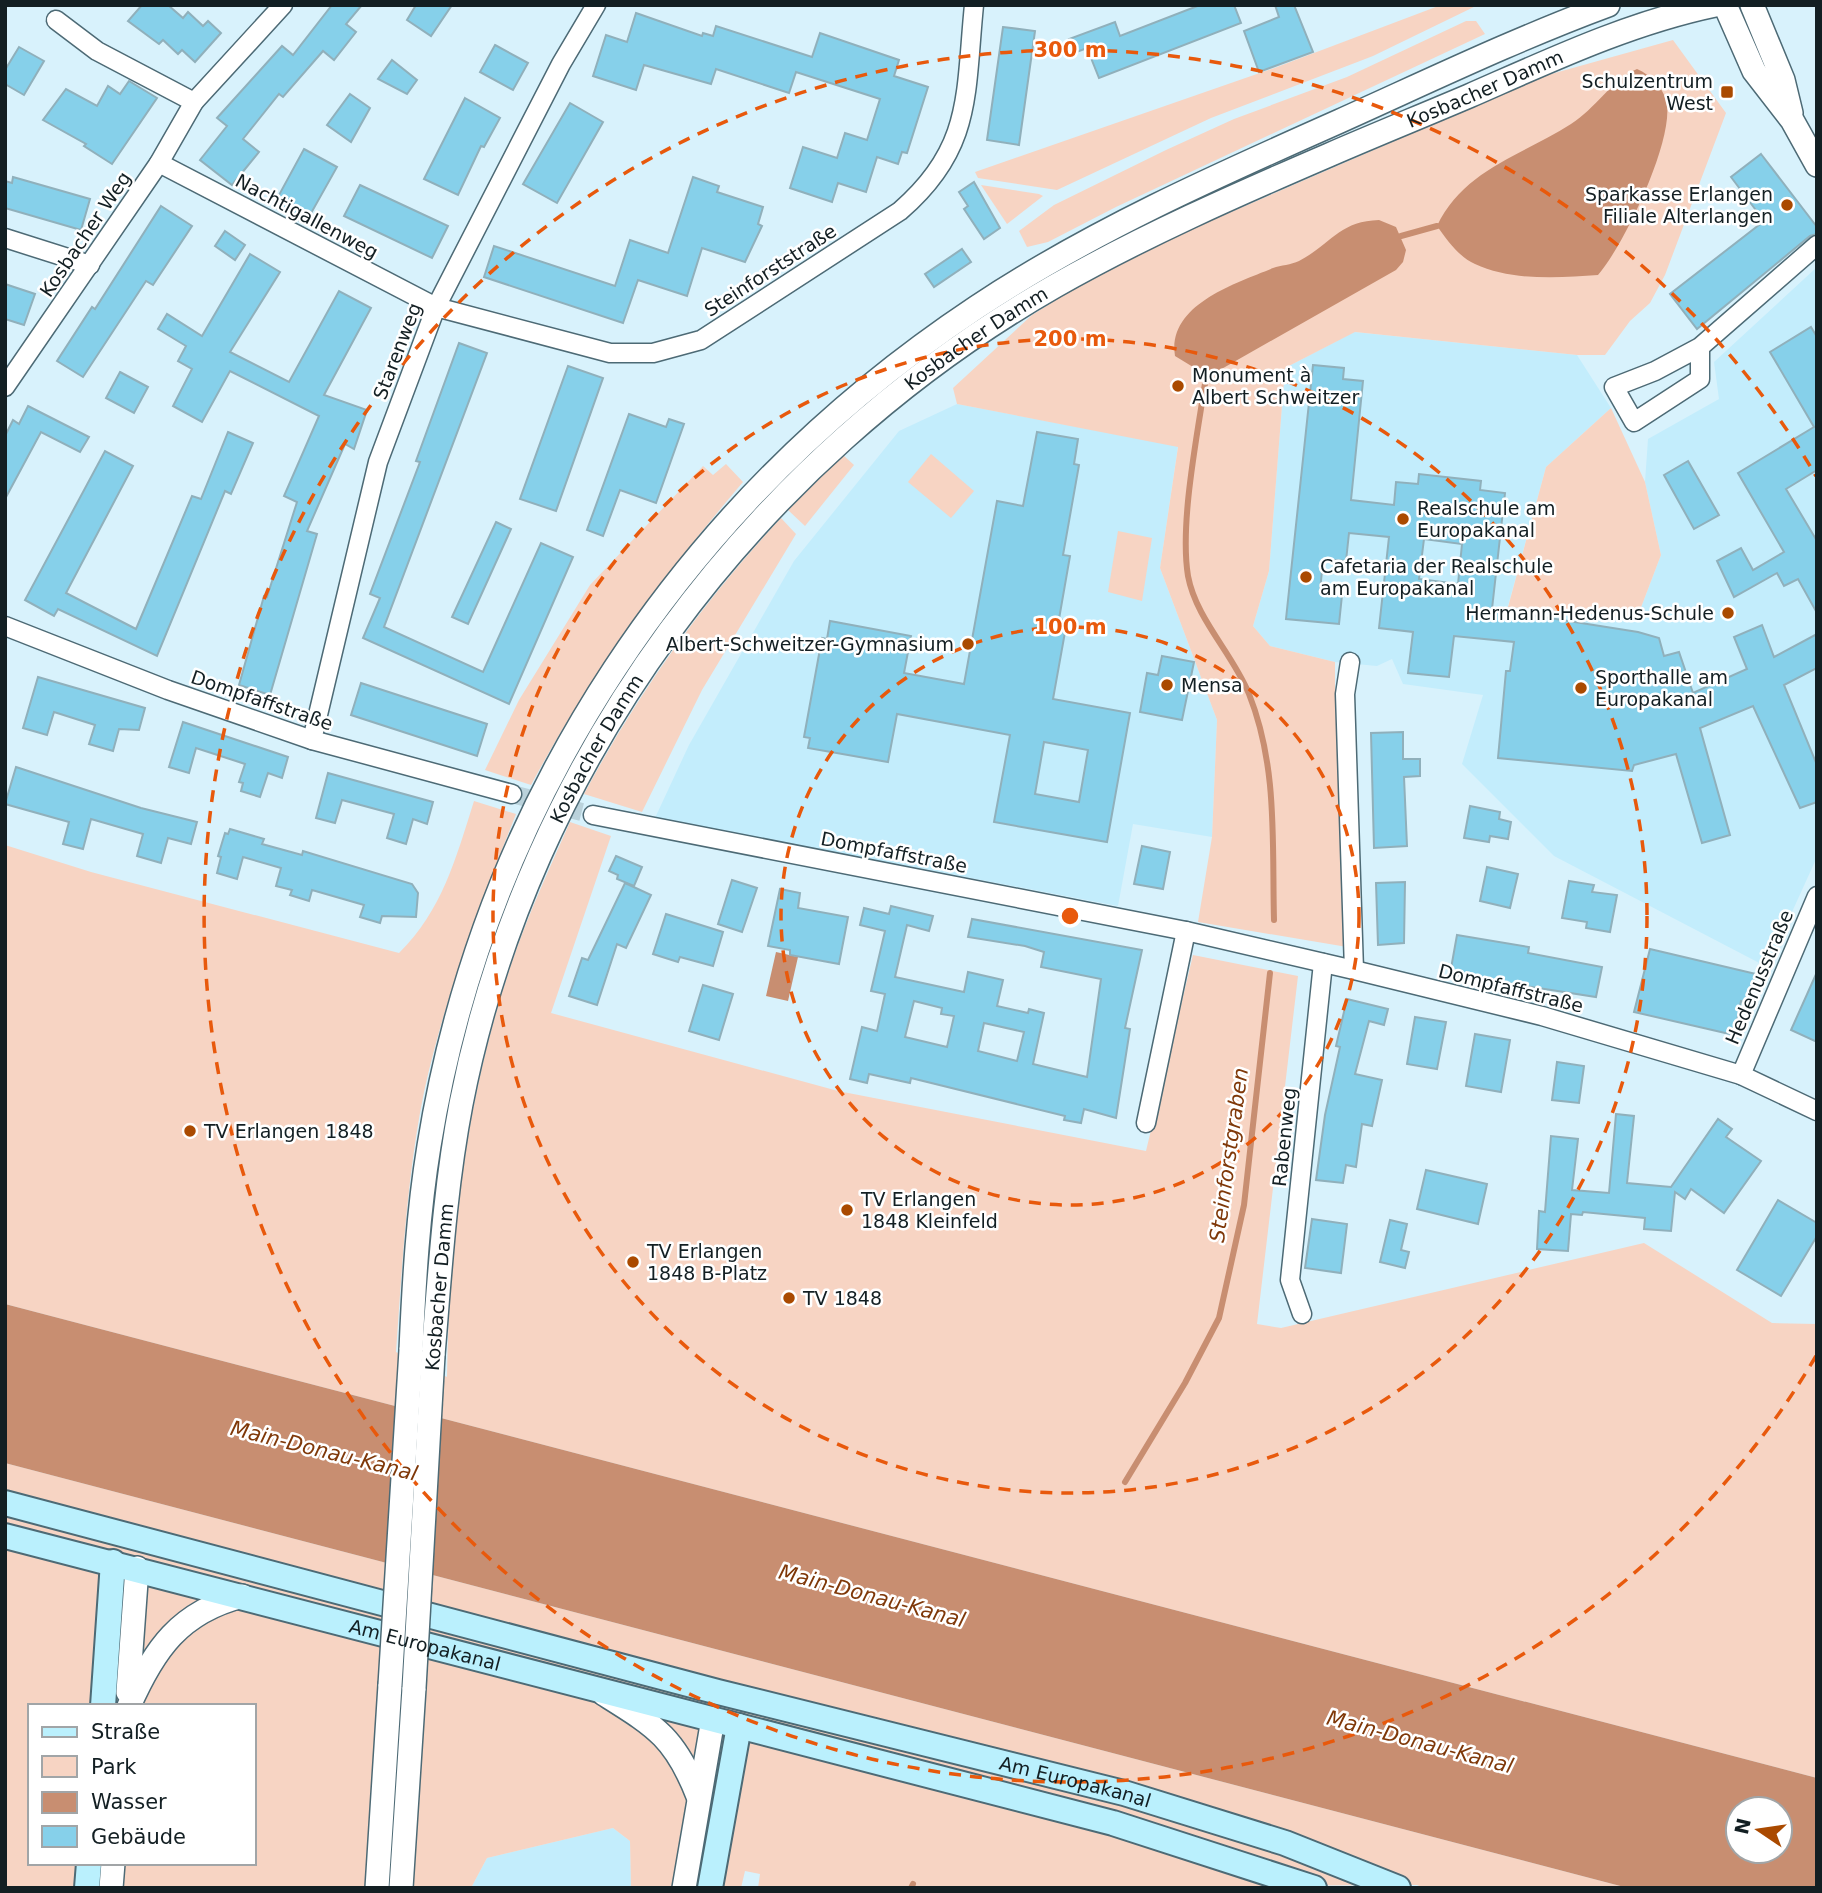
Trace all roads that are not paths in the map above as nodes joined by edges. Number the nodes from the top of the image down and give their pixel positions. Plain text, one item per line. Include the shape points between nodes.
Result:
1 (283, 5) edge
2 (596, 5) edge
3 (974, 5) edge
4 (1607, 5) edge
5 (1715, 5) edge
6 (1724, 5) edge
7 (1752, 5) edge
8 (56, 20) dead end
9 (194, 102) junction
10 (1792, 120) junction
11 (159, 163) junction
12 (1817, 165) edge
13 (5, 238) edge
14 (1817, 245) edge
15 (90, 265) junction
16 (436, 307) junction
17 (1700, 347) junction
18 (5, 387) edge
19 (5, 626) edge
20 (1350, 662) dead end
21 (312, 740) junction
22 (512, 794) tunnel mouth
23 (593, 815) tunnel mouth
24 (1817, 896) edge
25 (1186, 931) junction
26 (1323, 963) junction
27 (1354, 970) junction
28 (1741, 1075) junction
29 (1817, 1111) edge
30 (1146, 1123) dead end
31 (1302, 1314) dead end
32 (5, 1503) edge
33 (5, 1536) edge
34 (124, 1554) junction
35 (242, 1596) junction
36 (595, 1688) junction
37 (103, 1704) edge
38 (128, 1704) edge
39 (129, 1704) edge
40 (729, 1709) junction
41 (698, 1796) junction
42 (89, 1865) edge
43 (113, 1865) edge
44 (87, 1888) edge
45 (111, 1888) edge
46 (377, 1888) edge
47 (401, 1888) edge
48 (684, 1888) edge
49 (710, 1888) edge
50 (1314, 1888) edge
51 (1398, 1888) edge

1 - 9 street, Kosbacher Weg
2 - 16 street, Starenweg
3 - 16 street, Steinforststraße via 961,123 953,147 934,177 900,211 701,340 653,353 611,353
4 - 46 street, Kosbacher Damm, bridge via 1300,138 1107,231 945,329 820,426 737,509 646,620 602,687 552,774 493,905 457,1015 431,1136 418,1244
5 - 47 street, Kosbacher Damm, bridge via 1638,26 1510,77 1254,188 1056,285 949,354 855,427 756,524 690,603 609,721 554,823 495,974 461,1103 443,1220
6 - 10 street via 1754,71
7 - 10 street via 1783,80
8 - 9 street via 97,51
9 - 11 street, Kosbacher Weg
10 - 12 street
11 - 15 street, Kosbacher Weg
11 - 16 street, Nachtigallenweg
13 - 15 street
14 - 17 street
15 - 18 street, Kosbacher Weg
16 - 21 street, Starenweg via 378,462
17 - 17 street via 1614,387 1634,422 1700,379
19 - 21 street, Dompfaffstraße
20 - 27 street via 1345,694
21 - 22 street, Dompfaffstraße
23 - 25 street, Dompfaffstraße
24 - 28 street, Hedenusstraße
25 - 26 street, Dompfaffstraße
25 - 30 street
26 - 27 street, Dompfaffstraße
26 - 31 street, Rabenweg via 1290,1280
27 - 28 street, Dompfaffstraße via 1542,1016
28 - 29 street, Dompfaffstraße
32 - 34 main road, Am Europakanal
33 - 34 main road, Am Europakanal
34 - 35 main road, Am Europakanal
34 - 37 main road
34 - 38 street
34 - 40 main road, Am Europakanal via 156,1543
35 - 36 main road, Am Europakanal
35 - 39 street via 208,1608 176,1631 146,1668
36 - 40 main road, Am Europakanal
36 - 41 street via 653,1725 673,1744
40 - 41 street
40 - 49 main road
40 - 50 main road, Am Europakanal
40 - 51 main road, Am Europakanal via 1124,1793 1285,1843
41 - 48 street
42 - 44 main road
43 - 45 street

